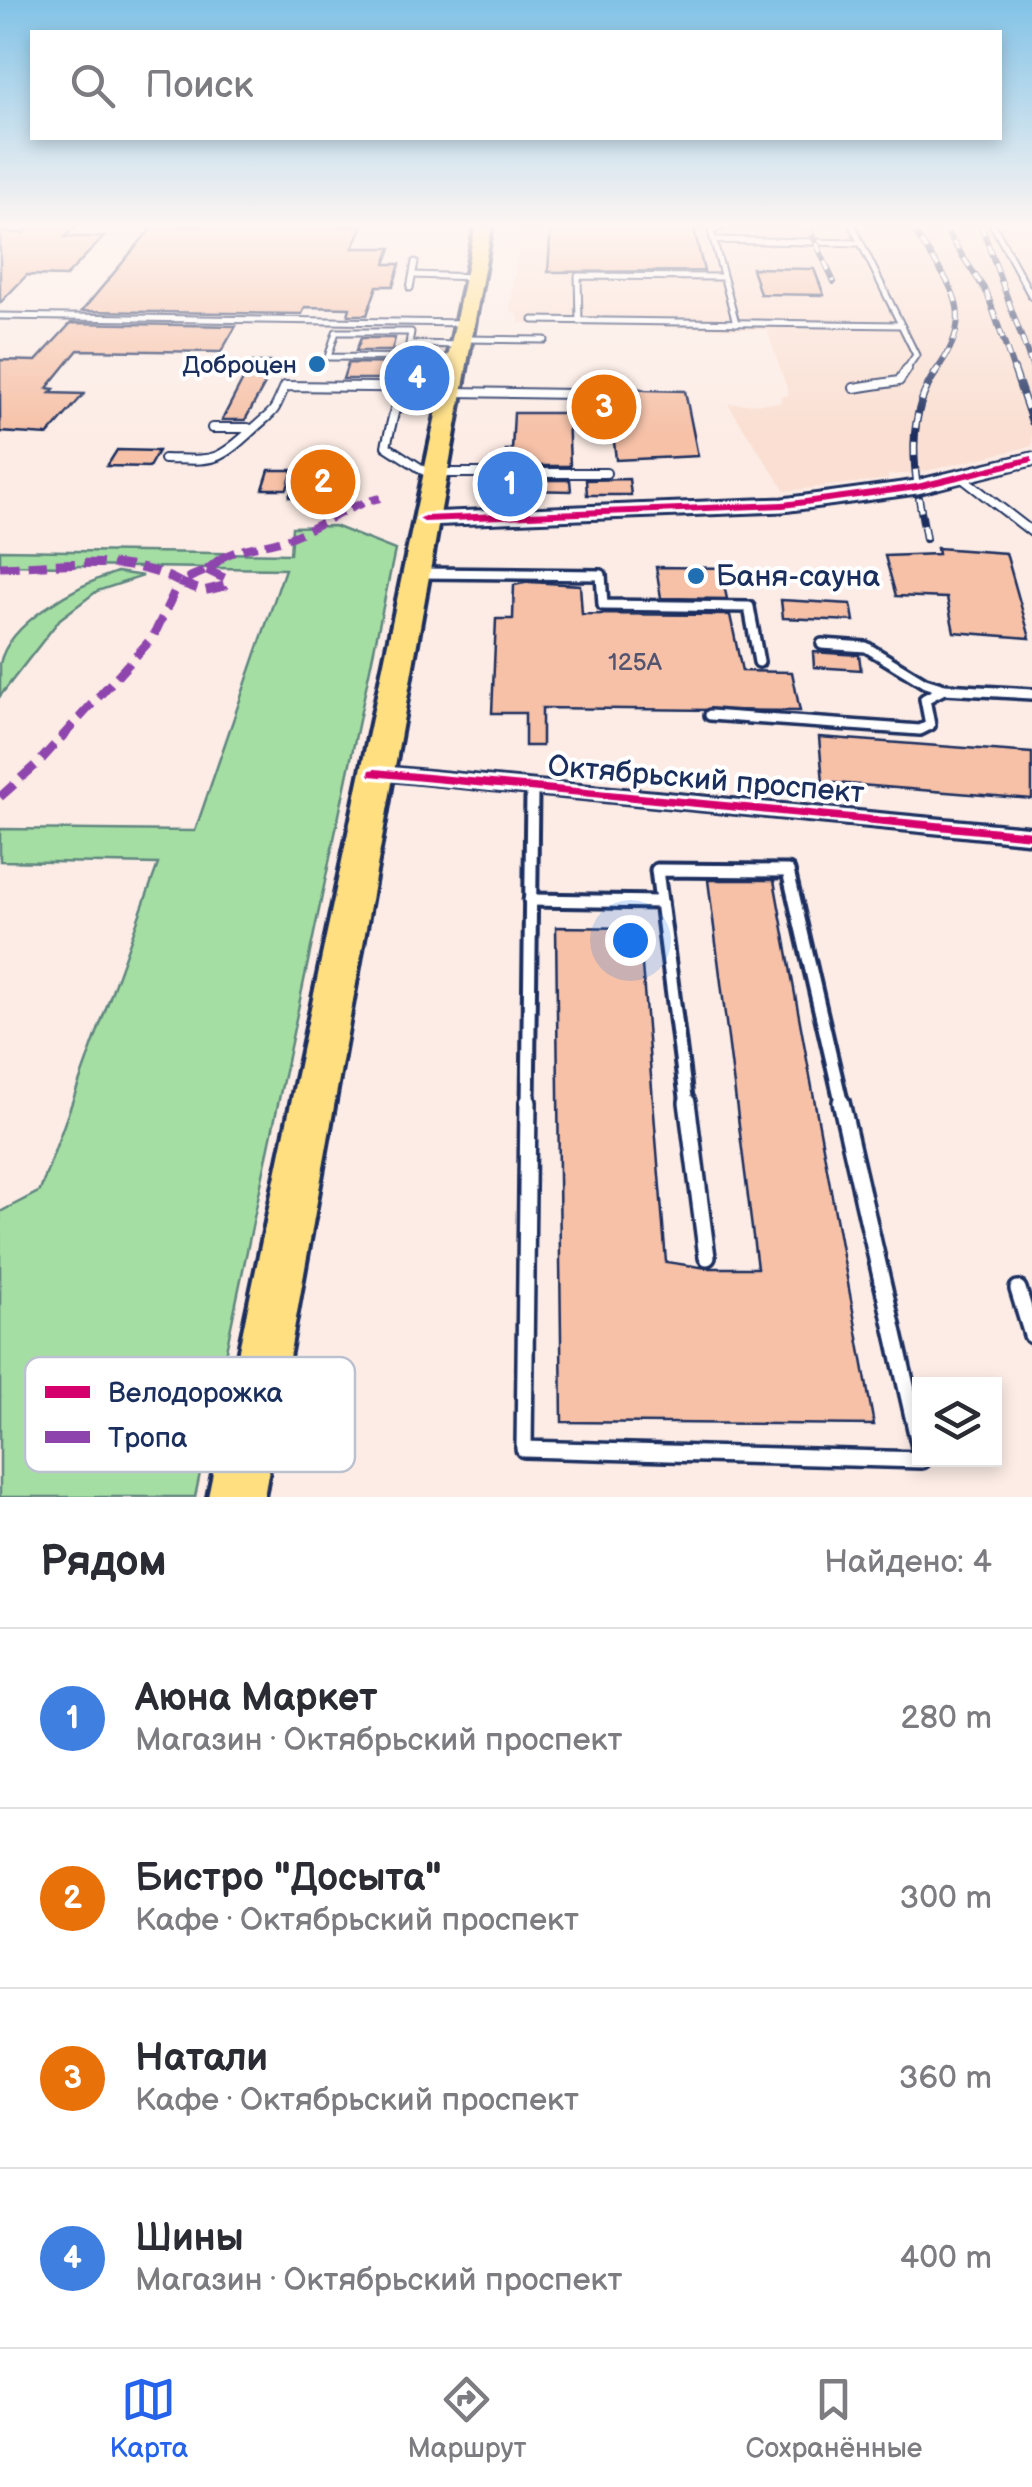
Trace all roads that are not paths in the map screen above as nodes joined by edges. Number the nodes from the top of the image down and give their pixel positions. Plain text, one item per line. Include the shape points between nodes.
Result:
1 (472, 295) edge
2 (578, 295) edge
3 (727, 295) edge
4 (885, 295) edge
5 (328, 312) dead end
6 (0, 316) edge
7 (533, 320) dead end
8 (324, 321) junction
9 (579, 321) junction
10 (736, 323) junction
11 (901, 326) junction
12 (545, 340) dead end
13 (463, 341) junction
14 (854, 388) dead end
15 (454, 390) junction
16 (574, 394) dead end
17 (212, 428) dead end
18 (248, 428) junction
19 (164, 459) dead end
20 (1032, 459) edge
21 (606, 473) dead end
22 (434, 475) junction
23 (961, 476) junction
24 (424, 519) junction
25 (1032, 532) edge
26 (414, 573) junction
27 (822, 644) dead end
28 (760, 662) dead end
29 (944, 689) junction
30 (1032, 694) edge
31 (710, 715) dead end
32 (375, 772) junction
33 (532, 788) junction
34 (1032, 836) edge
35 (530, 900) junction
36 (661, 902) junction
37 (707, 1258) dead end
38 (1018, 1289) dead end
39 (1032, 1335) edge
40 (263, 1357) edge
41 (912, 1412) edge
42 (912, 1464) edge
43 (241, 1472) edge
44 (236, 1497) edge

1 - 13 main road
2 - 9 lane
3 - 10 lane
4 - 11 lane
5 - 8 lane
6 - 8 lane
7 - 9 lane
8 - 13 lane
9 - 10 lane
10 - 11 lane
11 - 14 lane via 916,355 898,381
12 - 13 lane
13 - 13 lane via 328,357 336,332 411,332 408,344
13 - 15 main road
15 - 16 lane
15 - 18 lane via 286,386 272,417
15 - 22 main road
15 - 22 lane via 395,409 386,446
17 - 18 lane
18 - 19 lane via 223,456
20 - 23 street
21 - 22 lane
22 - 24 main road
23 - 24 street via 783,505
23 - 25 lane
24 - 26 main road
26 - 28 lane via 601,575 603,604 749,607
26 - 32 main road
27 - 29 lane via 866,647
29 - 30 lane
29 - 31 lane via 925,699 930,725 920,730
32 - 33 street, Октябрьский проспект
32 - 40 main road
33 - 34 street, Октябрьский проспект
33 - 35 lane
35 - 36 lane
35 - 42 lane via 524,1449
36 - 37 lane
36 - 41 lane via 657,870 788,871
38 - 39 lane
43 - 44 main road

